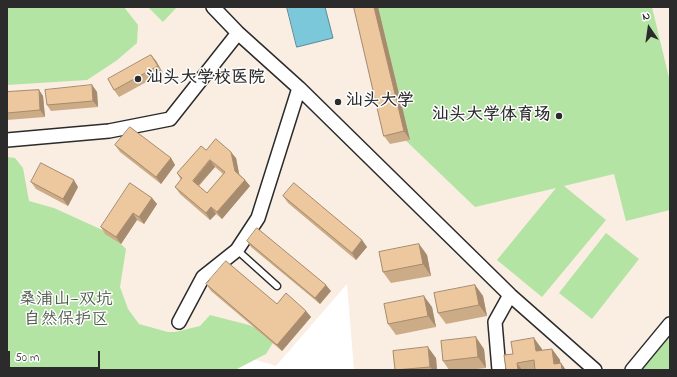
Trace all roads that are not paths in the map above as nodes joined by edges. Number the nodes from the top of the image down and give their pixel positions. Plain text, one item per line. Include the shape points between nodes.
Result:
1 (213, 7) edge
2 (238, 33) junction
3 (299, 88) junction
4 (7, 140) edge
5 (237, 250) junction
6 (277, 286) dead end
7 (510, 295) junction
8 (179, 322) dead end
9 (670, 324) edge
10 (499, 370) edge
11 (595, 370) edge
12 (632, 370) edge

1 - 2 street
2 - 3 street
2 - 4 street via 170,119 109,131
3 - 5 street via 258,218
3 - 7 street
5 - 6 lane
5 - 8 street via 203,277
7 - 10 street via 495,322
7 - 11 street
9 - 12 street

